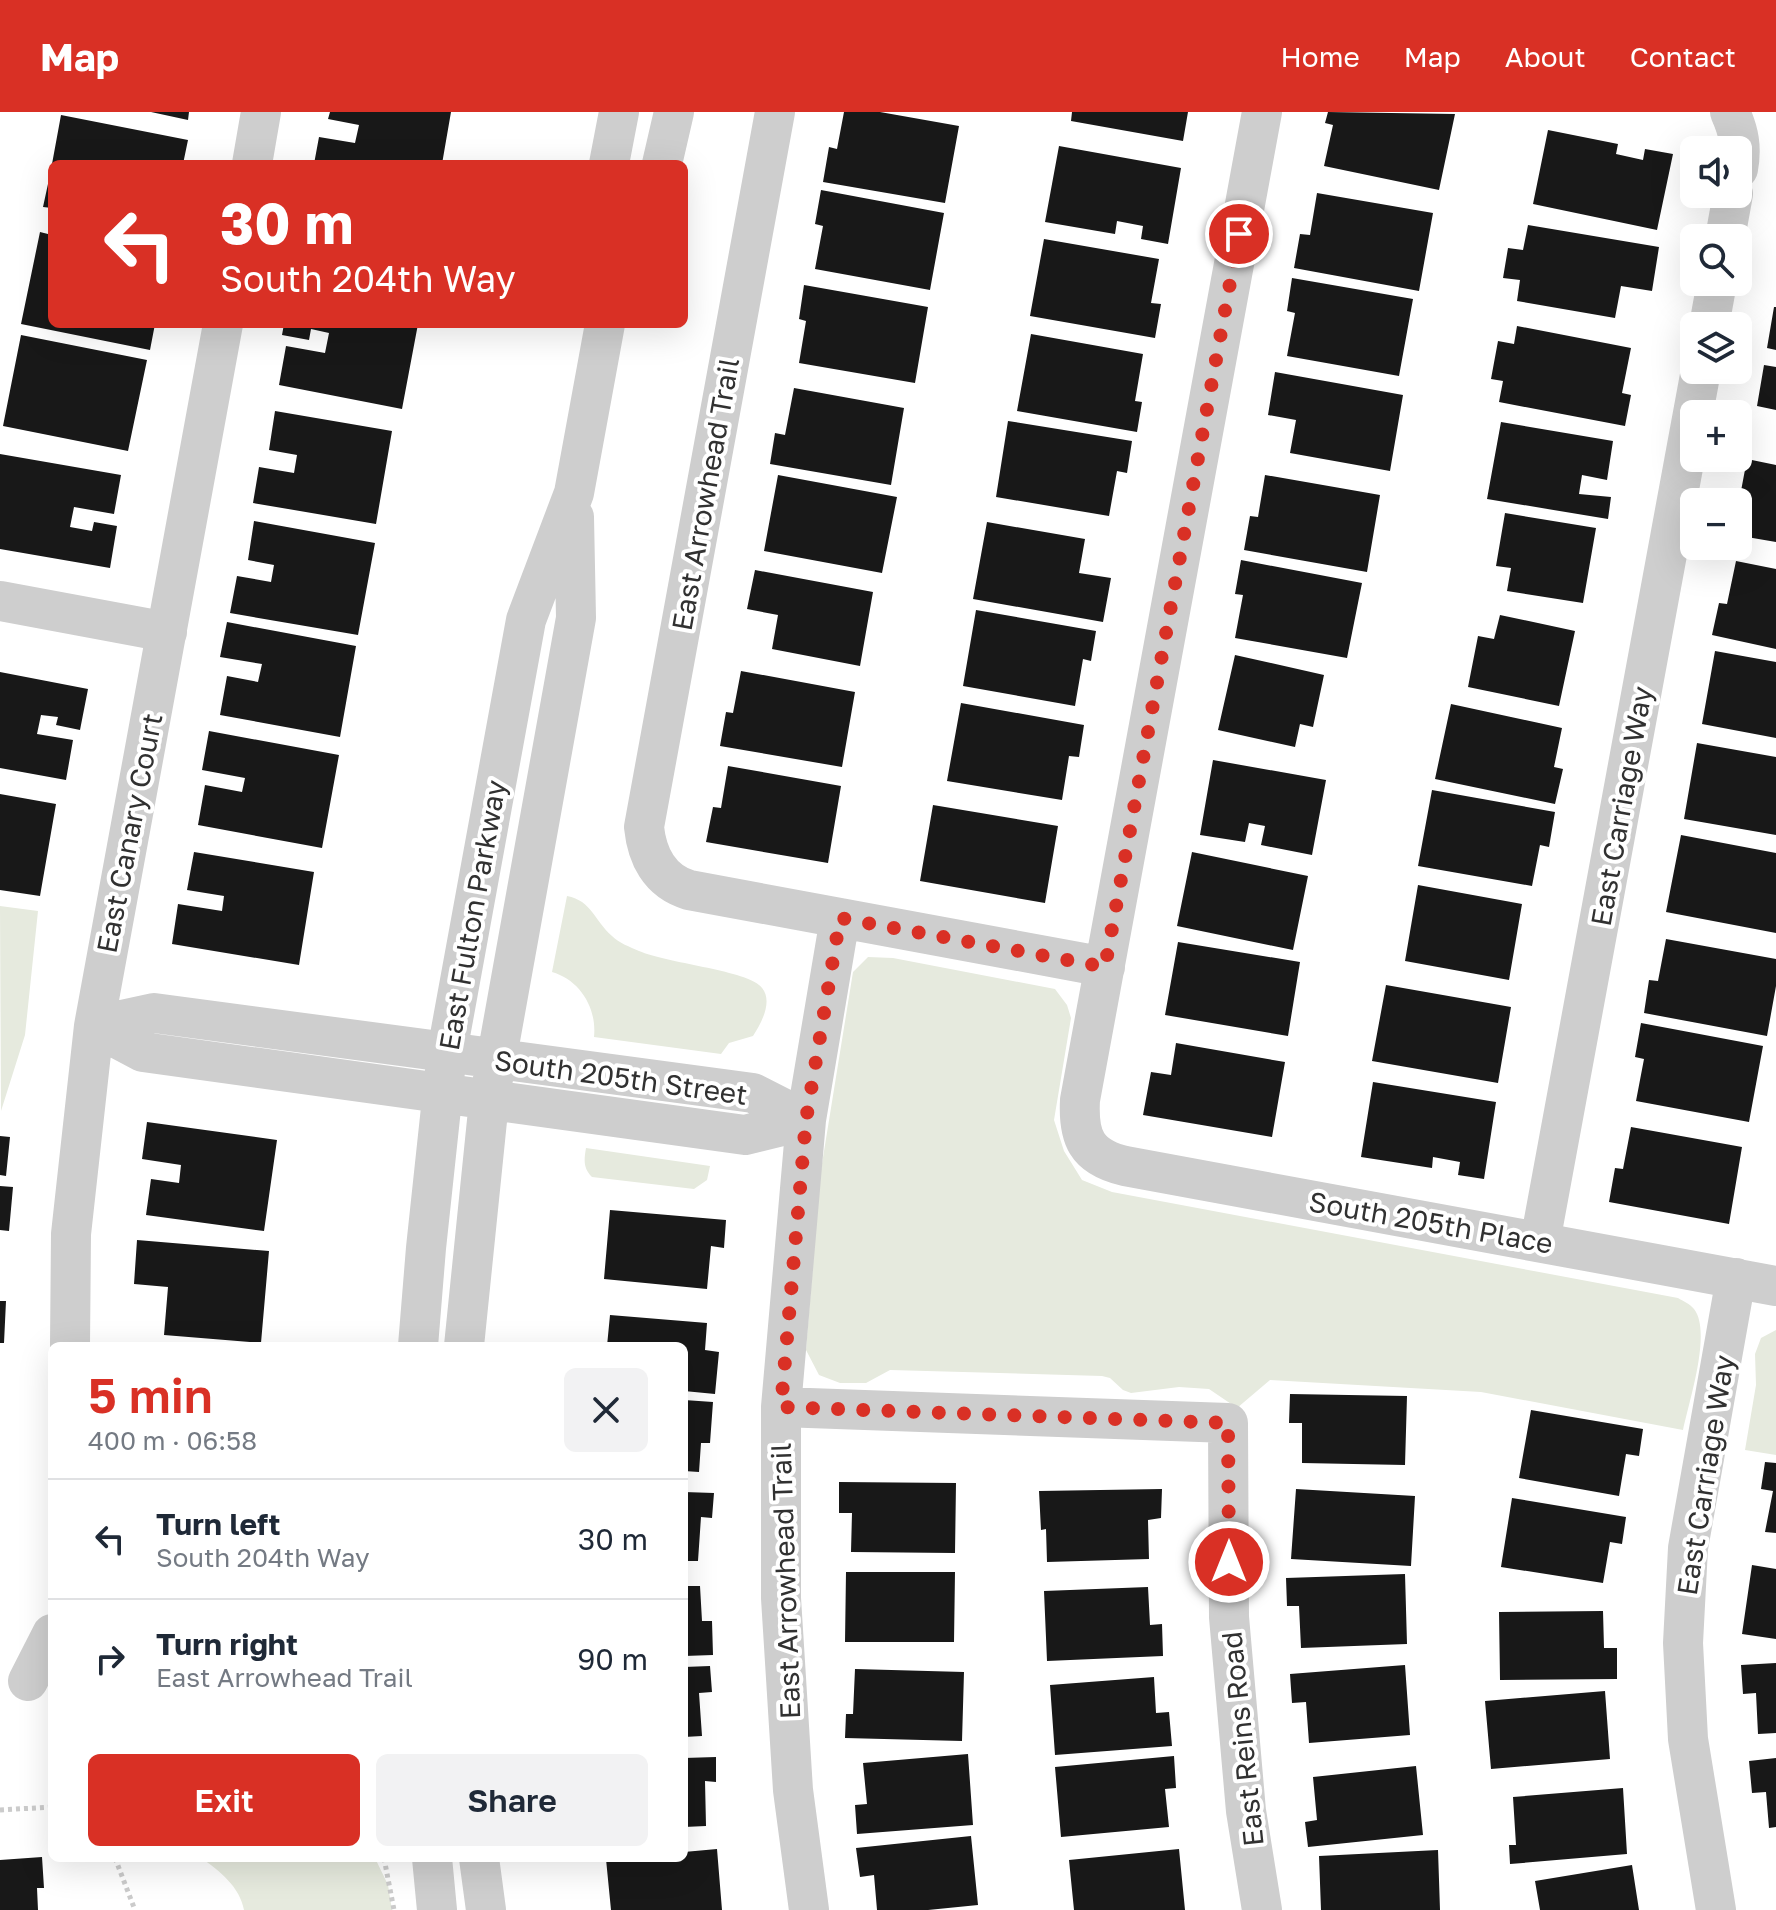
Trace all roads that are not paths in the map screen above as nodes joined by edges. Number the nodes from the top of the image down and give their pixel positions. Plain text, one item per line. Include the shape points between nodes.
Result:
1 (261, 112) edge
2 (619, 112) edge
3 (674, 112) edge
4 (775, 112) edge
5 (1262, 112) edge
6 (1730, 112) edge
7 (1739, 136) edge
8 (253, 160) edge
9 (610, 160) edge
10 (663, 160) edge
11 (222, 328) edge
12 (604, 328) edge
13 (1698, 384) edge
14 (574, 493) junction
15 (0, 601) edge
16 (167, 632) junction
17 (840, 918) junction
18 (1105, 967) junction
19 (94, 1026) junction
20 (447, 1052) junction
21 (496, 1059) junction
22 (441, 1095) junction
23 (489, 1101) junction
24 (806, 1120) junction
25 (1540, 1242) junction
26 (1736, 1278) junction
27 (1776, 1286) edge
28 (70, 1342) edge
29 (418, 1342) edge
30 (464, 1342) edge
31 (781, 1407) junction
32 (48, 1642) edge
33 (28, 1681) dead end
34 (432, 1862) edge
35 (480, 1862) edge
36 (437, 1910) edge
37 (486, 1910) edge
38 (809, 1910) edge
39 (1262, 1910) edge
40 (1716, 1910) edge

1 - 8 street
2 - 9 street
3 - 10 street
4 - 17 street, East Arrowhead Trail via 644,827 646,850 660,873 689,890
5 - 18 street
6 - 7 street
11 - 16 street, East Canary Court
12 - 14 street, East Fulton Parkway
13 - 25 street, East Carriage Way
14 - 20 street, East Fulton Parkway via 526,620
14 - 21 street, East Fulton Parkway via 576,618
15 - 16 street
16 - 19 street, East Canary Court
17 - 18 street
17 - 24 street, East Arrowhead Trail
18 - 25 street, South 205th Place via 1079,1125 1090,1147 1109,1162
19 - 20 street, South 205th Street via 154,1013
19 - 22 street, South 205th Street via 143,1052
19 - 28 street, East Canary Court via 71,1234
20 - 21 street, South 205th Street
20 - 22 street, East Fulton Parkway
21 - 23 street, East Fulton Parkway
21 - 24 street, South 205th Street via 753,1093
22 - 23 street, South 205th Street
22 - 29 street, East Fulton Parkway
23 - 24 street, South 205th Street via 745,1135
23 - 30 street, East Fulton Parkway
24 - 31 street, East Arrowhead Trail
25 - 26 street, South 205th Place
26 - 27 street, South 205th Place
26 - 40 street, East Carriage Way via 1688,1548 1683,1643 1688,1739
31 - 38 street, East Arrowhead Trail via 781,1598 793,1790
31 - 39 street, East Reins Road via 1228,1423 1229,1617 1246,1811
32 - 33 street
34 - 36 street
35 - 37 street

